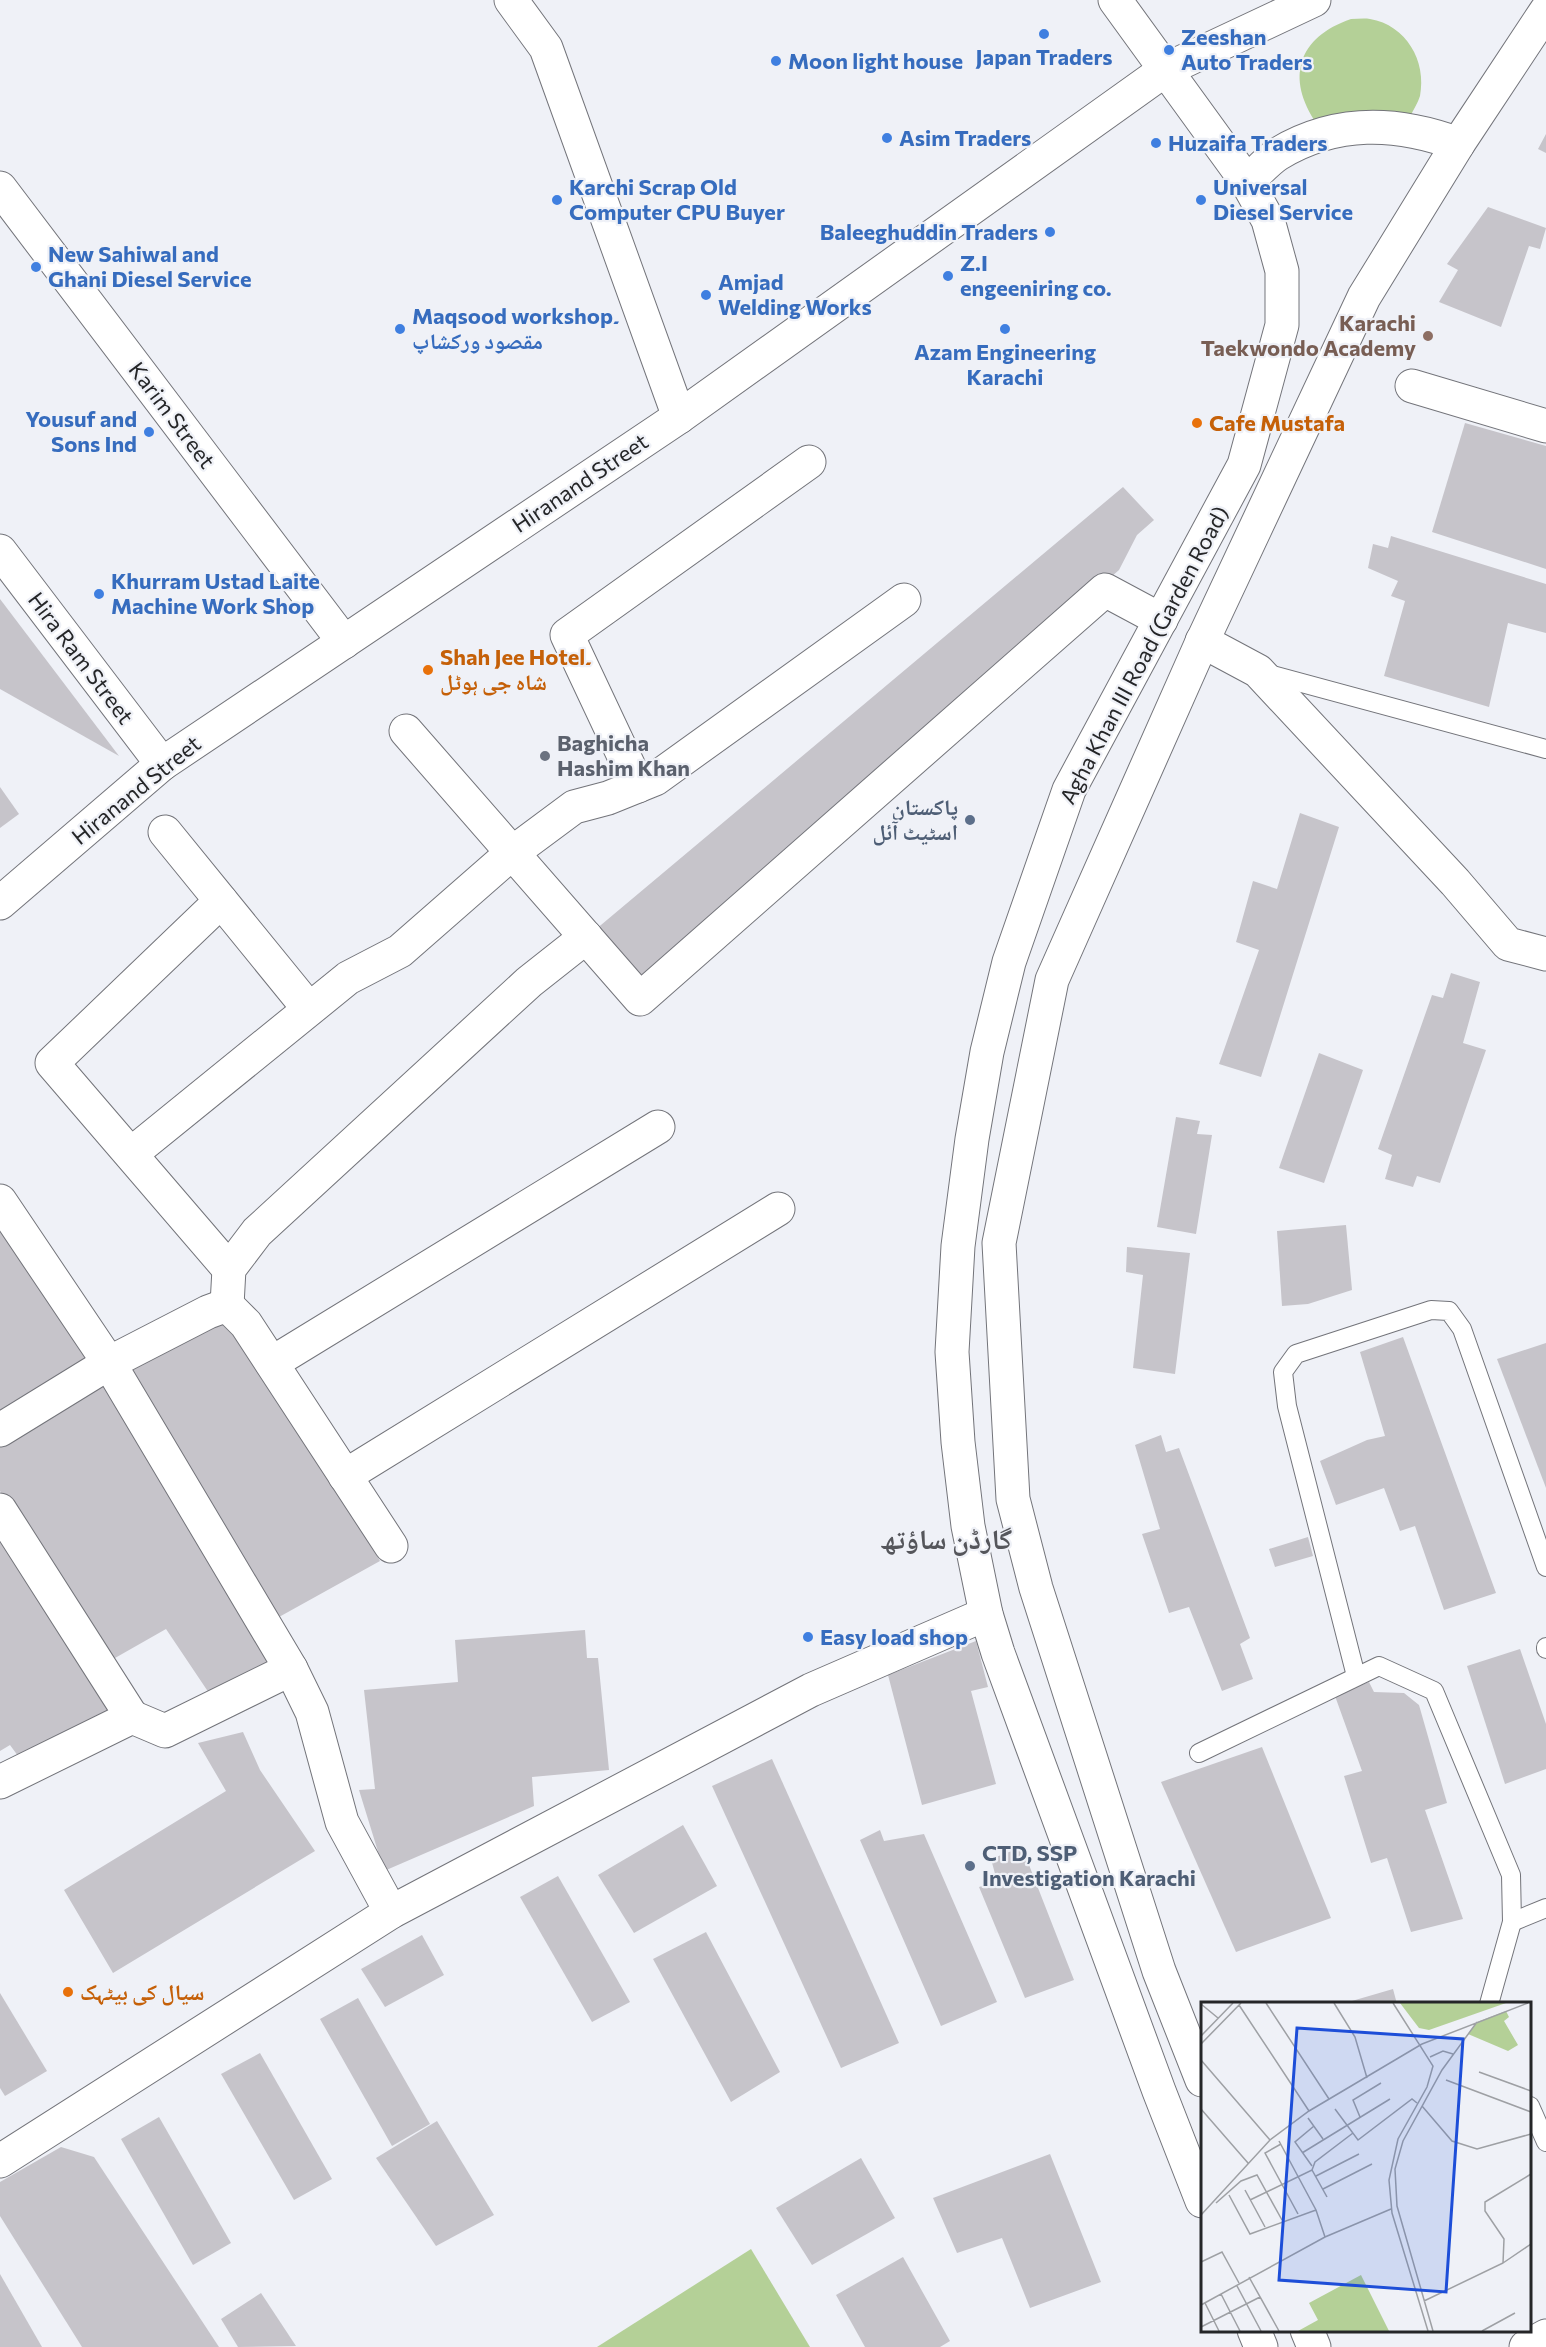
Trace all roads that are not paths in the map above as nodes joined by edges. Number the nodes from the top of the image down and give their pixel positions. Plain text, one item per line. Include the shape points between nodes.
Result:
1 (511, 0) edge
2 (1115, 0) edge
3 (1314, 0) edge
4 (1546, 11) edge
5 (1166, 70) junction
6 (1458, 144) junction
7 (1247, 182) junction
8 (0, 188) edge
9 (1412, 386) dead end
10 (679, 417) junction
11 (1546, 426) edge
12 (809, 462) dead end
13 (0, 551) edge
14 (903, 600) dead end
15 (1161, 620) junction
16 (1202, 641) junction
17 (344, 642) junction
18 (1258, 671) junction
19 (406, 731) dead end
20 (1546, 749) edge
21 (162, 764) junction
22 (638, 786) junction
23 (165, 832) dead end
24 (512, 853) junction
25 (221, 901) junction
26 (0, 903) edge
27 (586, 937) junction
28 (1546, 954) edge
29 (309, 1008) junction
30 (658, 1127) dead end
31 (131, 1154) junction
32 (0, 1201) edge
33 (778, 1209) dead end
34 (230, 1269) junction
35 (227, 1305) junction
36 (109, 1363) junction
37 (272, 1363) junction
38 (0, 1430) edge
39 (345, 1476) junction
40 (0, 1510) edge
41 (391, 1546) dead end
42 (1546, 1568) edge
43 (986, 1614) junction
44 (291, 1669) junction
45 (1356, 1677) junction
46 (132, 1717) junction
47 (1199, 1753) dead end
48 (0, 1782) edge
49 (1546, 1908) edge
50 (391, 1912) junction
51 (1512, 1922) junction
52 (1490, 2002) edge
53 (1201, 2075) edge
54 (1531, 2108) edge
55 (1546, 2142) edge
56 (0, 2161) edge
57 (1201, 2196) edge
58 (1254, 2332) edge
59 (1307, 2332) edge
60 (1546, 2336) edge
61 (1261, 2347) edge
62 (1314, 2347) edge
63 (1526, 2347) edge

1 - 10 street via 546,48
2 - 5 street, Agha Khan III Road (Garden Road)
3 - 5 street, Hiranand Street
4 - 6 street, Agha Khan III Road (Garden Road)
5 - 7 street, Agha Khan III Road (Garden Road)
5 - 10 street, Hiranand Street
6 - 7 street via 1428,133 1368,125 1315,136 1277,155
6 - 16 street, Agha Khan III Road (Garden Road) via 1364,297
7 - 15 street, Agha Khan III Road (Garden Road) via 1268,220 1282,271 1282,325 1244,465
8 - 17 street, Karim Street
9 - 11 street
10 - 17 street, Hiranand Street
12 - 22 street via 567,635
13 - 21 street, Hira Ram Street
14 - 22 street via 655,779
15 - 27 street via 1105,590 640,999
15 - 43 street, Agha Khan III Road (Garden Road) via 1068,790 1009,962 985,1063 958,1246 952,1352 968,1526
16 - 18 street
16 - 53 street, Agha Khan III Road (Garden Road) via 1052,980 999,1243 1013,1499 1036,1588 1155,1960
17 - 21 street, Hiranand Street
18 - 20 lane
18 - 28 street via 1508,944
19 - 24 street
21 - 26 street, Hiranand Street
22 - 24 street via 574,807
23 - 25 street
24 - 27 street
24 - 29 street via 400,951 348,978
25 - 29 street
25 - 31 street via 52,1063
27 - 34 street via 529,982 265,1224
29 - 31 street
30 - 37 street
31 - 34 street
32 - 36 street
33 - 39 street
34 - 35 street
35 - 36 street
35 - 37 street via 246,1324
36 - 38 street
36 - 44 street
37 - 39 street
39 - 41 street
40 - 46 street
42 - 45 lane via 1462,1329 1449,1311 1431,1310 1296,1354 1283,1372 1287,1406
43 - 50 street via 811,1689
43 - 57 street, Agha Khan III Road (Garden Road) via 1115,1974
44 - 46 street via 165,1731
44 - 50 street via 312,1712 342,1822
45 - 47 lane
45 - 51 lane via 1379,1666 1434,1691 1511,1875
46 - 48 street
49 - 51 lane
50 - 56 street
51 - 52 lane
54 - 55 lane
58 - 61 street
59 - 62 street
60 - 63 street

